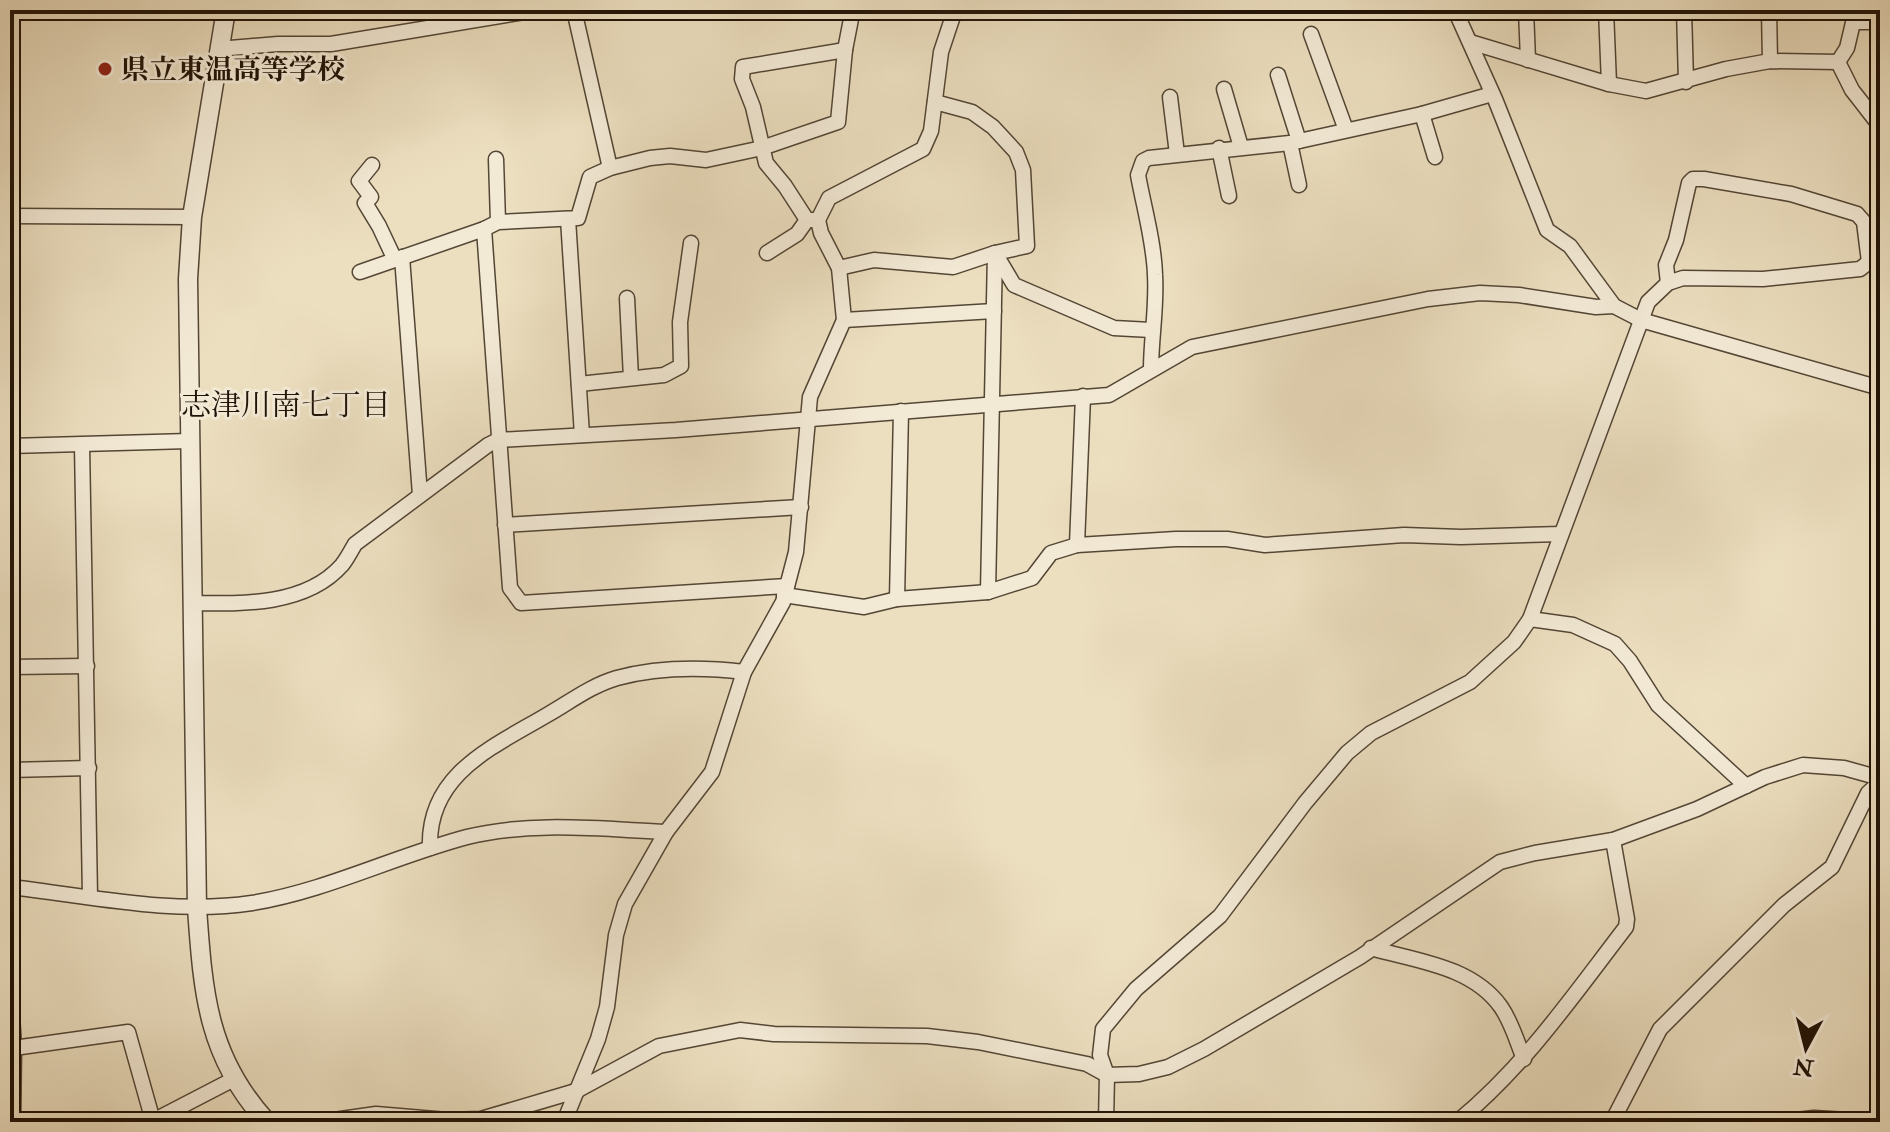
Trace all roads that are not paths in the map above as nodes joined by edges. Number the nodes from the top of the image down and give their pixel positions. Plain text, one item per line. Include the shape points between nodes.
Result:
1 (226, 10) edge
2 (536, 10) edge
3 (574, 10) edge
4 (955, 10) edge
5 (1455, 10) edge
6 (1526, 10) edge
7 (1606, 10) edge
8 (1684, 10) edge
9 (1769, 10) edge
10 (1855, 16) edge
11 (851, 19) dead end
12 (1880, 22) edge
13 (1311, 34) dead end
14 (1470, 42) junction
15 (218, 49) junction
16 (845, 50) junction
17 (1528, 60) junction
18 (1770, 61) junction
19 (1838, 62) junction
20 (1278, 75) dead end
21 (1686, 82) junction
22 (1609, 84) junction
23 (1224, 89) dead end
24 (1492, 94) junction
25 (1170, 97) dead end
26 (935, 102) junction
27 (1422, 114) junction
28 (1880, 126) edge
29 (1346, 130) junction
30 (1294, 142) junction
31 (1241, 147) junction
32 (762, 148) junction
33 (1219, 148) junction
34 (1177, 154) junction
35 (1435, 157) dead end
36 (496, 159) dead end
37 (372, 165) dead end
38 (610, 168) junction
39 (1299, 185) dead end
40 (1229, 196) dead end
41 (10, 216) edge
42 (192, 217) junction
43 (568, 219) junction
44 (812, 220) junction
45 (498, 222) junction
46 (484, 229) junction
47 (691, 243) dead end
48 (1880, 245) edge
49 (767, 253) dead end
50 (995, 253) junction
51 (399, 258) junction
52 (1869, 262) junction
53 (839, 268) junction
54 (360, 272) dead end
55 (1668, 283) junction
56 (627, 298) dead end
57 (1614, 306) junction
58 (994, 311) junction
59 (844, 320) junction
60 (1641, 320) junction
61 (1151, 330) junction
62 (1151, 370) junction
63 (631, 378) junction
64 (579, 384) junction
65 (1880, 388) edge
66 (1083, 396) junction
67 (992, 403) junction
68 (901, 411) junction
69 (809, 418) junction
70 (582, 435) junction
71 (498, 440) junction
72 (189, 441) junction
73 (82, 445) junction
74 (10, 446) edge
75 (420, 495) junction
76 (801, 507) junction
77 (505, 525) junction
78 (1561, 534) junction
79 (1077, 545) junction
80 (786, 590) junction
81 (988, 592) junction
82 (897, 599) junction
83 (192, 603) junction
84 (1530, 619) junction
85 (87, 666) junction
86 (10, 667) edge
87 (744, 672) junction
88 (89, 768) junction
89 (10, 770) edge
90 (1880, 780) edge
91 (1746, 786) junction
92 (666, 832) junction
93 (1613, 840) junction
94 (430, 848) junction
95 (10, 887) edge
96 (90, 897) junction
97 (197, 908) junction
98 (1371, 948) junction
99 (10, 959) edge
100 (10, 982) edge
101 (14, 1048) junction
102 (1524, 1059) junction
103 (11, 1073) edge
104 (1107, 1075) junction
105 (234, 1079) junction
106 (576, 1091) junction
107 (13, 1122) edge
108 (152, 1122) edge
109 (267, 1122) edge
110 (320, 1122) edge
111 (564, 1122) edge
112 (1106, 1122) edge
113 (1457, 1122) edge
114 (1612, 1122) edge
115 (1779, 1122) edge
116 (1880, 1122) edge

1 - 15 street
2 - 15 street via 331,44
3 - 38 street
4 - 26 street via 941,52
5 - 14 street
6 - 17 street
7 - 22 street
8 - 21 street
9 - 18 street
10 - 12 street
10 - 19 street
11 - 16 street
13 - 29 street
14 - 17 street
14 - 24 street
15 - 42 street
16 - 32 street via 838,122
16 - 32 street via 743,67
17 - 22 street
18 - 19 street
18 - 21 street
19 - 28 street
20 - 30 street
21 - 22 street via 1646,91
23 - 31 street
24 - 27 street
24 - 57 street via 1547,230 1570,246
25 - 34 street
26 - 44 street via 923,149 829,198
26 - 50 street via 972,112 1016,152 1023,170 1027,246
27 - 29 street
27 - 35 street
29 - 30 street
30 - 31 street
30 - 39 street
31 - 33 street
32 - 38 street via 706,160 670,156
32 - 44 street via 766,163
33 - 34 street
33 - 40 street
34 - 61 street via 1149,158 1139,168 1155,271
36 - 45 street
37 - 51 street via 359,181 371,197 365,203
38 - 43 street via 590,177 578,218
41 - 42 street
42 - 72 street
43 - 45 street
43 - 64 street
44 - 49 street
44 - 53 street
45 - 46 street
46 - 51 street
46 - 71 street
47 - 63 street via 680,322 681,366 664,375
48 - 52 street
50 - 53 street via 953,267 874,260
50 - 58 street
50 - 61 street via 1014,285 1114,328
51 - 54 street
51 - 75 street
52 - 55 street via 1860,269
52 - 55 street via 1864,222 1857,214 1791,194 1693,179 1666,265
53 - 59 street
55 - 60 street via 1648,302
56 - 63 street
57 - 60 street
57 - 62 street via 1480,293 1428,299 1192,347
58 - 59 street
58 - 67 street
59 - 69 street via 810,397
60 - 65 street
60 - 78 street
61 - 62 street
62 - 66 street via 1109,395
63 - 64 street
64 - 70 street
66 - 67 street
66 - 79 street
67 - 68 street
67 - 81 street
68 - 69 street
68 - 82 street
69 - 70 street
69 - 76 street
70 - 71 street
71 - 75 street
71 - 77 street
72 - 73 street
72 - 83 street
73 - 74 street
73 - 85 street
75 - 83 street via 355,544 342,565 307,590 239,604
76 - 77 street
76 - 80 street
77 - 80 street via 510,588 521,603
78 - 79 street via 1404,535 1265,545 1227,539
78 - 84 street
79 - 81 street via 1051,553 1032,578
80 - 82 street via 864,607
80 - 87 street
81 - 82 street
83 - 97 street
84 - 91 street via 1573,625 1615,644 1658,705
84 - 104 street via 1514,642 1470,682 1371,733 1347,753 1220,916 1136,989 1103,1029 1100,1055
85 - 86 street
85 - 88 street
87 - 92 street via 712,772
87 - 94 street via 678,668 617,678 581,692 461,768 441,798
88 - 89 street
88 - 96 street
90 - 91 street via 1844,768 1803,765
90 - 114 street via 1868,793 1832,867 1784,905 1660,1029
91 - 93 street
92 - 94 street via 532,828
92 - 106 street via 625,904 607,1007
93 - 98 street via 1500,862
93 - 102 street via 1626,927
94 - 97 street via 284,896
95 - 96 street
95 - 99 street
96 - 97 street
97 - 105 street via 213,1032
98 - 102 street via 1459,972 1481,987 1500,1006
98 - 104 street via 1180,1061 1139,1074
100 - 101 street
101 - 103 street
101 - 108 street via 128,1032
102 - 113 street
103 - 107 street
104 - 106 street via 1087,1064 978,1042 740,1030 659,1046
104 - 112 street
105 - 108 street
105 - 109 street
106 - 110 street via 481,1119 376,1114
106 - 111 street
115 - 116 street

